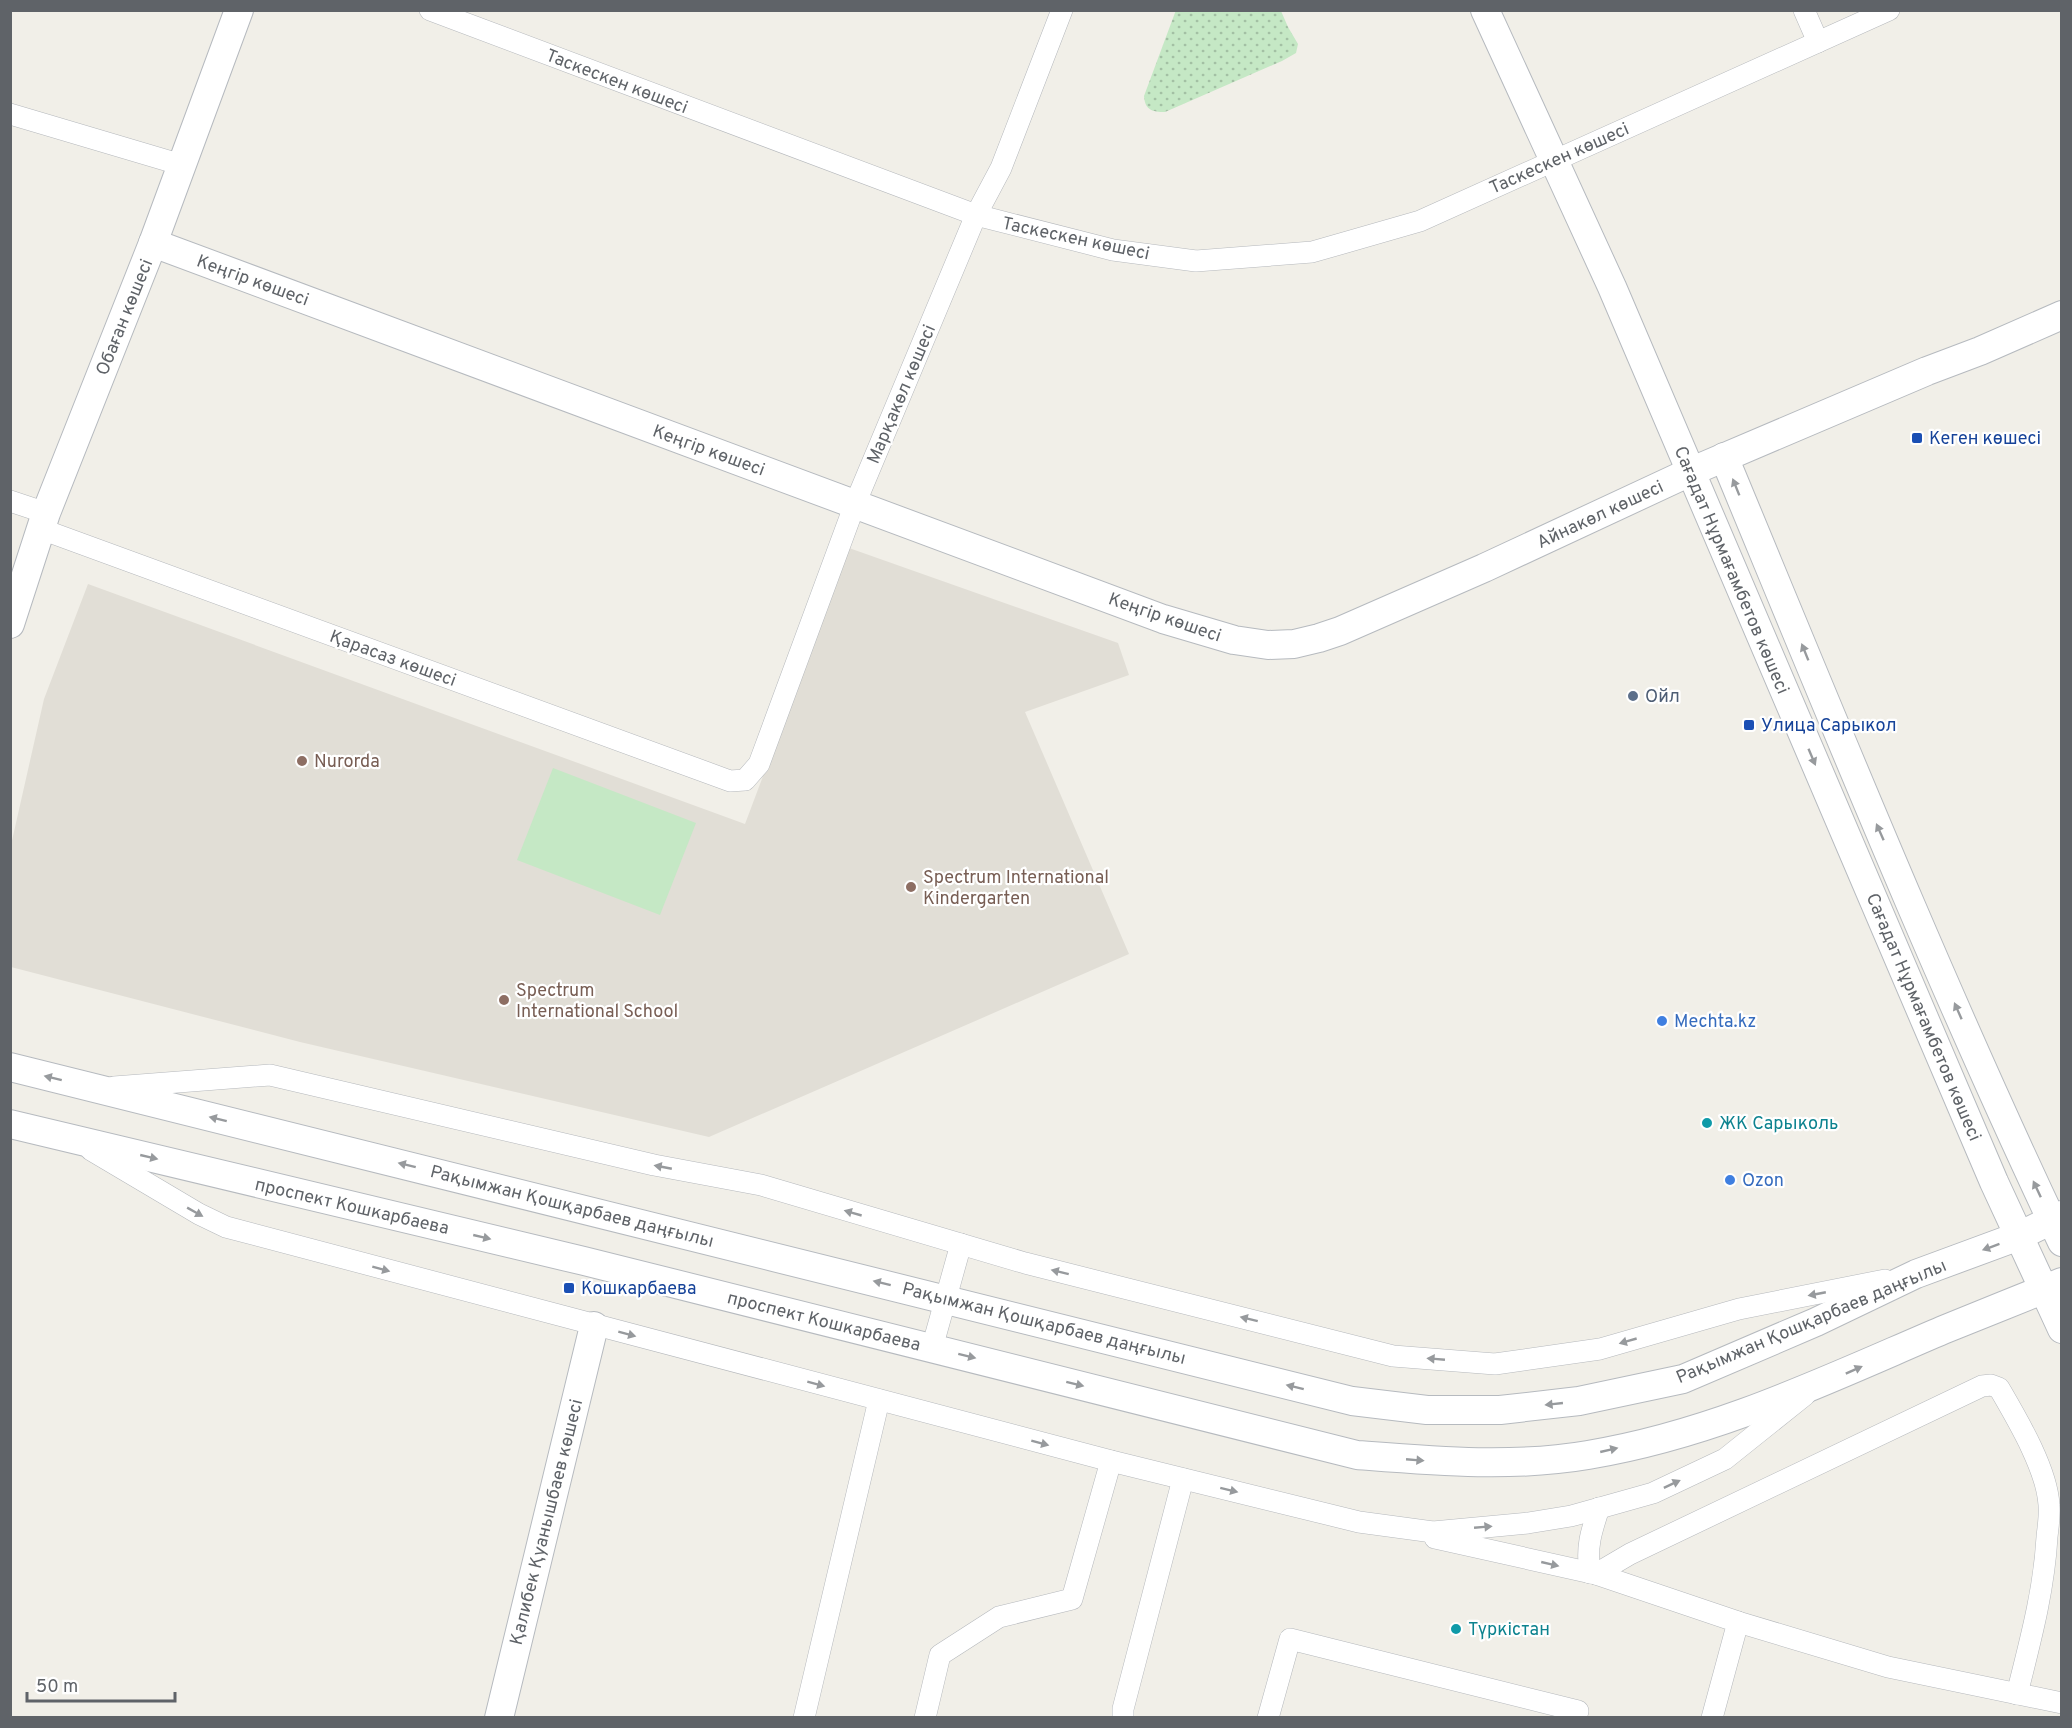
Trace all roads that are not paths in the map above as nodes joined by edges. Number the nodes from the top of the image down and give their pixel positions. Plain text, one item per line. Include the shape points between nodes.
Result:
1 (239, 10) edge
2 (430, 10) edge
3 (1062, 10) edge
4 (1485, 10) edge
5 (1804, 10) edge
6 (1889, 10) edge
7 (1818, 42) junction
8 (10, 114) edge
9 (1553, 161) junction
10 (182, 165) junction
11 (976, 215) junction
12 (153, 243) junction
13 (2061, 315) edge
14 (1724, 457) junction
15 (1689, 472) junction
16 (10, 501) edge
17 (855, 504) junction
18 (44, 521) junction
19 (10, 624) edge
20 (1268, 645) joint
21 (745, 780) joint
22 (10, 1067) edge
23 (95, 1088) junction
24 (10, 1124) edge
25 (73, 1139) junction
26 (2058, 1226) edge
27 (2019, 1236) junction
28 (961, 1244) junction
29 (1916, 1274) junction
30 (2052, 1286) edge
31 (946, 1299) junction
32 (594, 1326) junction
33 (2061, 1329) edge
34 (932, 1348) junction
35 (1818, 1386) junction
36 (879, 1400) junction
37 (1111, 1461) junction
38 (1183, 1479) junction
39 (1599, 1508) junction
40 (1370, 1523) junction
41 (1593, 1574) junction
42 (1738, 1622) junction
43 (2017, 1694) junction
44 (2049, 1707) edge
45 (498, 1718) edge
46 (804, 1718) edge
47 (924, 1718) edge
48 (1123, 1718) edge
49 (1268, 1718) edge
50 (1576, 1718) edge
51 (1712, 1718) edge

1 - 10 street, Обаған көшесі
2 - 11 street, Таскескен көшесі
3 - 11 street, Марқакөл көшесі via 1001,168
4 - 9 street, Сағадат Нұрмағамбетов көшесі
5 - 7 street
6 - 7 street, Таскескен көшесі
7 - 9 street, Таскескен көшесі
8 - 10 street
9 - 11 street, Таскескен көшесі via 1420,221 1312,252 1196,261 1113,250
9 - 15 street, Сағадат Нұрмағамбетов көшесі via 1612,287
10 - 12 street, Обаған көшесі
11 - 17 street, Марқакөл көшесі
12 - 17 street, Кеңгір көшесі
12 - 18 street, Обаған көшесі
13 - 14 street, Айнакөл көшесі
14 - 15 street, Айнакөл көшесі
26 -> 14 street, Сағадат Нұрмағамбетов көшесі via 1867,803
15 - 20 street, Айнакөл көшесі via 1340,631 1294,644
15 -> 27 street, Сағадат Нұрмағамбетов көшесі
16 - 18 street, Қарасаз көшесі
17 - 20 street, Кеңгір көшесі via 1163,619 1234,640
17 - 21 street, Марқакөл көшесі via 759,764
18 - 19 street, Обаған көшесі
18 - 21 street, Қарасаз көшесі via 730,781
23 -> 22 street, Рақымжан Қошқарбаев даңғылы
28 -> 23 street via 761,1185 654,1165 270,1075
31 -> 23 street, Рақымжан Қошқарбаев даңғылы
24 - 25 street, проспект Кошкарбаева
25 -> 32 street via 226,1227
25 -> 34 street, проспект Кошкарбаева
26 - 27 street, Рақымжан Қошқарбаев даңғылы
27 -> 29 street, Рақымжан Қошқарбаев даңғылы
27 - 30 street, Сағадат Нұрмағамбетов көшесі
29 -> 28 street via 1739,1309 1600,1349 1496,1365 1393,1356
28 - 31 street
29 -> 31 street, Рақымжан Қошқарбаев даңғылы via 1683,1379 1579,1401 1500,1410 1427,1410 1352,1401
30 - 33 street, Сағадат Нұрмағамбетов көшесі
35 -> 30 street
31 - 34 street
32 -> 36 street
32 - 45 street, Қалибек Қуанышбаев көшесі
34 -> 35 street, проспект Кошкарбаева via 1357,1455 1451,1463 1588,1455 1702,1429
39 -> 35 street via 1653,1493 1725,1459
36 -> 37 street
36 - 46 street
37 - 38 street
37 - 47 street via 1072,1599 999,1617 940,1655
38 -> 40 street
38 - 48 street
40 -> 39 street via 1433,1532 1528,1523
39 - 41 street via 1587,1556
40 -> 41 street
41 - 42 street
41 - 43 street via 1991,1385 1999,1388 2019,1423 2040,1469 2049,1504 2040,1604
42 - 43 street via 1888,1667
42 - 51 street
43 - 44 street
49 - 50 street via 1290,1639 1578,1711

